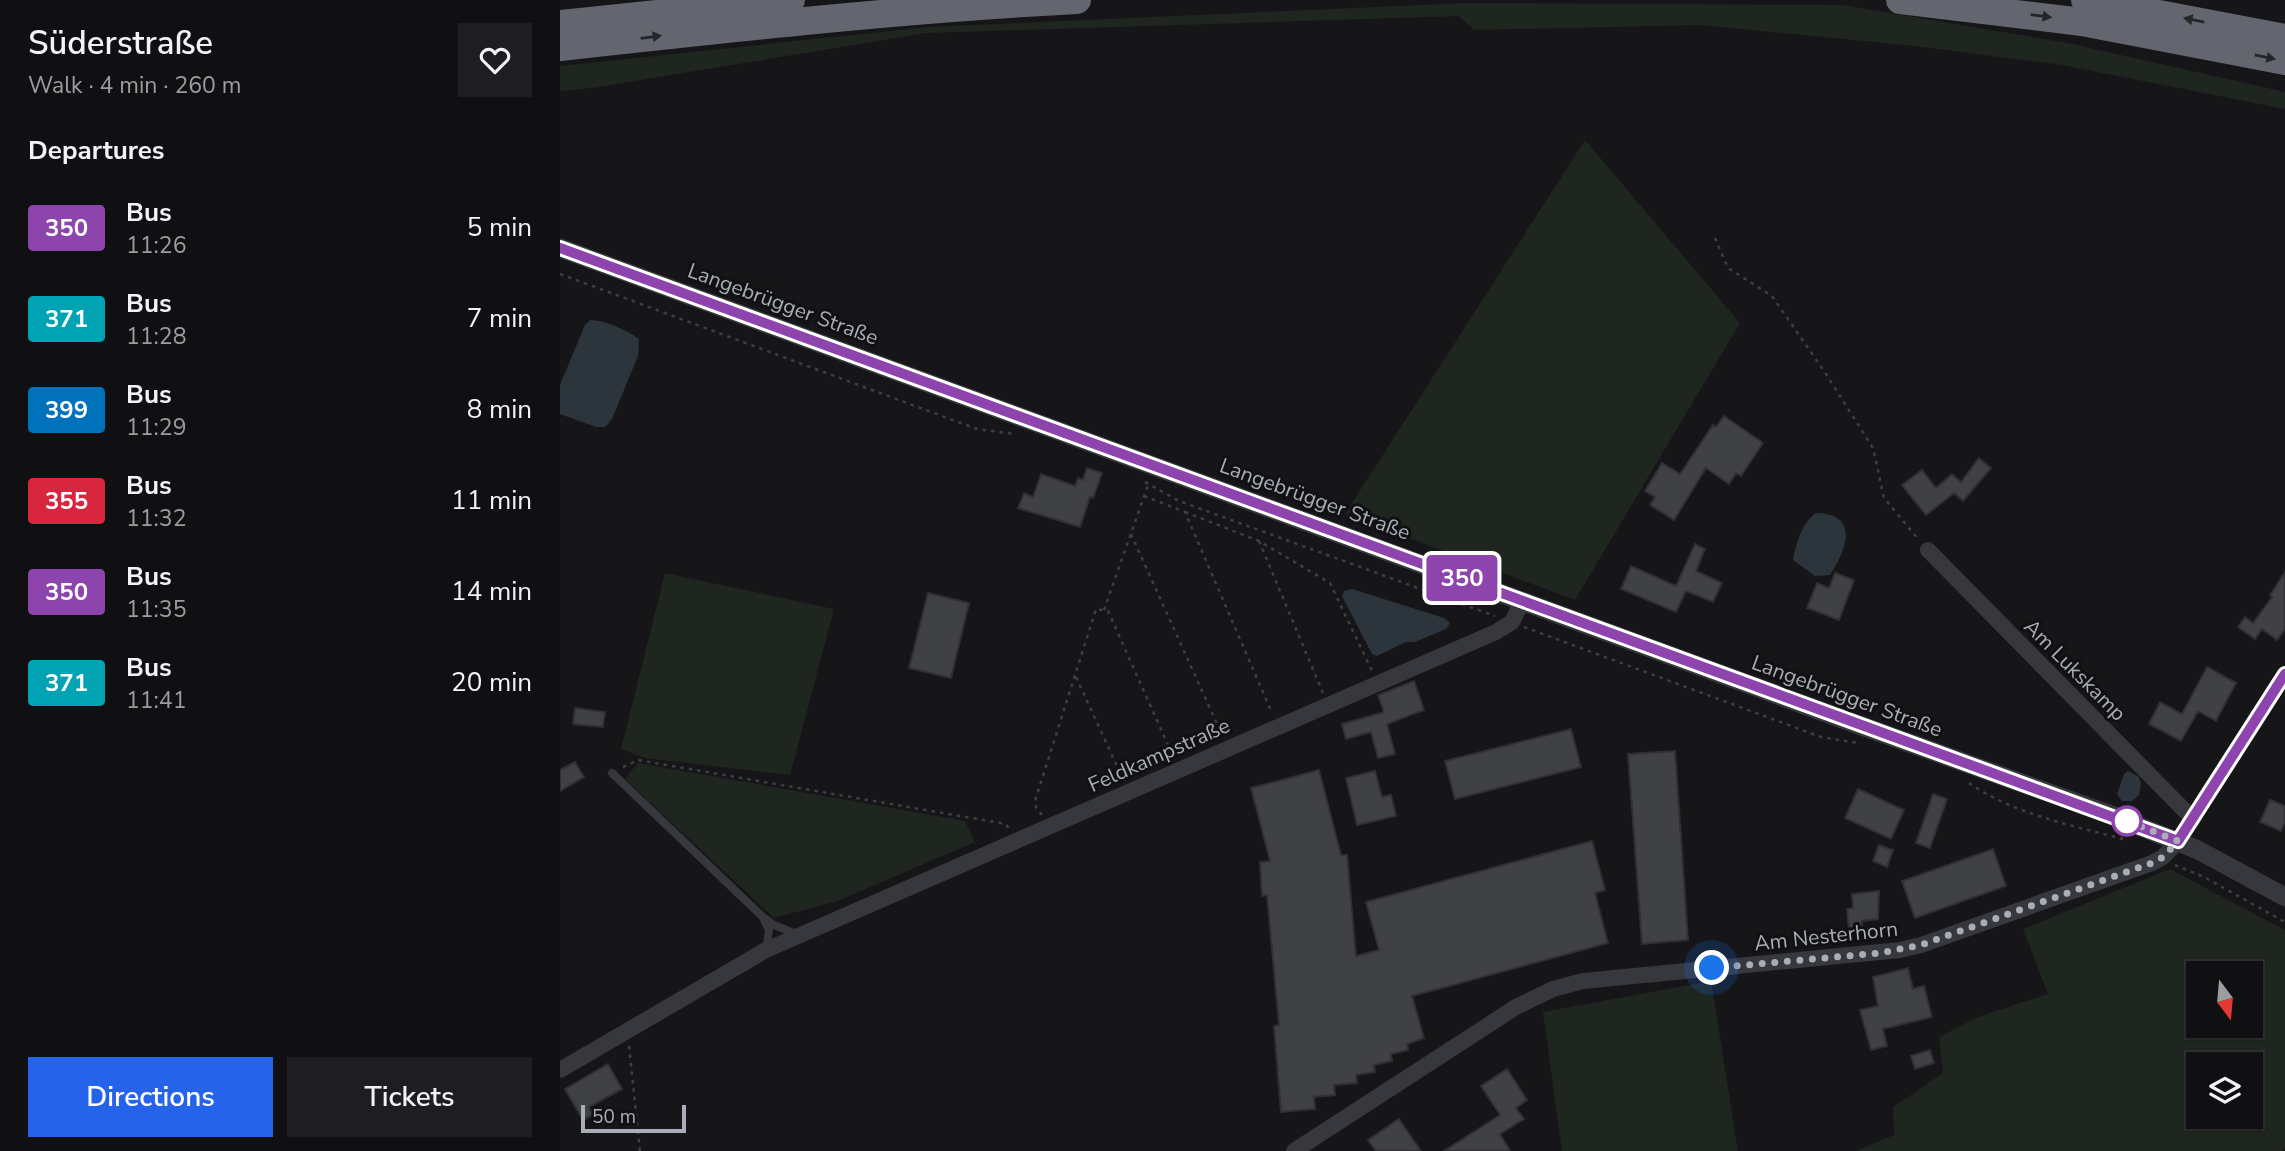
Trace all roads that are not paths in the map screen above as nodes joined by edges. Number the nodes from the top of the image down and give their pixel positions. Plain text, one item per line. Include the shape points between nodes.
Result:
1 (791, 0) edge
2 (1077, 0) edge
3 (1900, 0) edge
4 (2085, 0) edge
5 (560, 24) edge
6 (2285, 38) edge
7 (568, 49) edge
8 (2285, 61) edge
9 (560, 248) edge
10 (1928, 550) road end
11 (1523, 600) junction
12 (2285, 674) edge
13 (612, 773) road end
14 (2193, 819) junction
15 (2178, 841) junction
16 (2285, 897) edge
17 (763, 917) junction
18 (801, 935) junction
19 (766, 950) junction
20 (560, 1070) edge
21 (1294, 1151) edge

1 - 5 highway
7 -> 2 highway via 720,29
3 -> 8 highway via 2082,22
6 -> 4 highway
9 - 11 street, Langebrügger Straße
10 - 14 street, Am Lukskamp
11 - 15 street, Langebrügger Straße
11 - 18 street, Feldkampstraße via 1512,622 1496,632
12 - 14 street, Am Nesterhorn
13 - 17 lane
14 - 15 street, Am Nesterhorn
15 - 16 street, Langebrügger Straße
15 - 21 street, Am Nesterhorn via 2152,863 1900,950 1583,981 1553,989 1516,1007
17 - 18 lane
17 - 19 lane via 769,930
18 - 19 street, Feldkampstraße
19 - 20 street, Feldkampstraße

